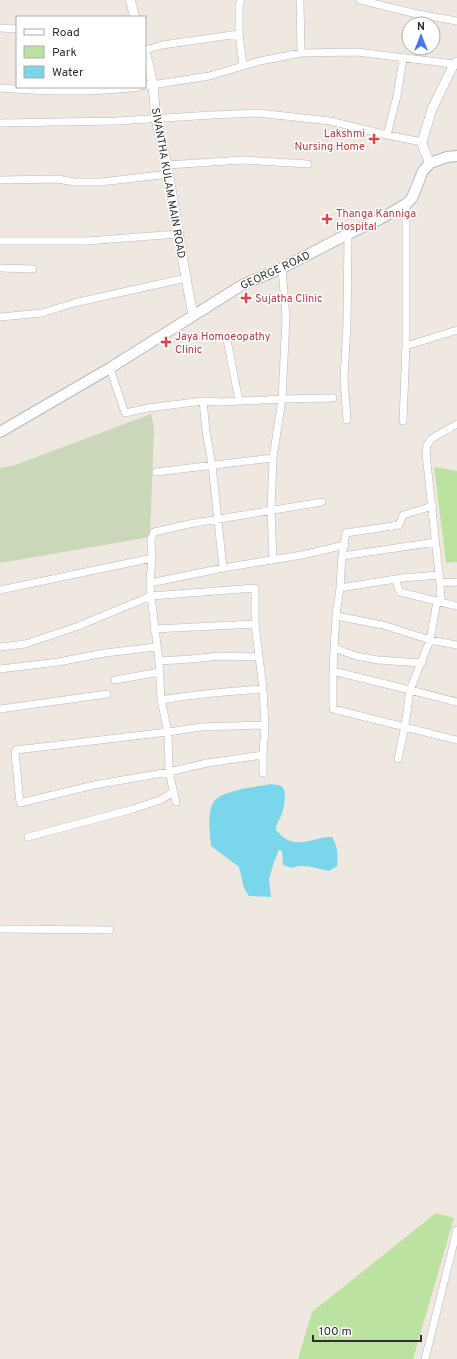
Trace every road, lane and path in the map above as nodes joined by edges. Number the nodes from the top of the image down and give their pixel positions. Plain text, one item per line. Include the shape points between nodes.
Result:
1 (130, 0) edge
2 (241, 0) edge
3 (300, 0) edge
4 (360, 0) edge
5 (135, 16) edge
6 (457, 20) edge
7 (0, 28) edge
8 (16, 29) edge
9 (239, 34) junction
10 (146, 50) edge
11 (301, 53) junction
12 (146, 59) edge
13 (403, 59) junction
14 (456, 63) edge
15 (243, 66) junction
16 (149, 86) edge
17 (0, 88) edge
18 (130, 88) edge
19 (156, 120) junction
20 (0, 123) edge
21 (387, 135) junction
22 (422, 142) junction
23 (457, 156) edge
24 (308, 164) dead end
25 (430, 164) junction
26 (168, 170) junction
27 (0, 180) edge
28 (406, 204) junction
29 (178, 234) junction
30 (348, 234) junction
31 (0, 241) edge
32 (0, 268) edge
33 (282, 268) junction
34 (33, 269) dead end
35 (186, 278) junction
36 (194, 315) junction
37 (0, 317) edge
38 (457, 330) edge
39 (228, 340) dead end
40 (406, 346) junction
41 (110, 368) junction
42 (333, 398) dead end
43 (282, 399) junction
44 (203, 401) junction
45 (238, 401) junction
46 (347, 420) dead end
47 (403, 421) dead end
48 (457, 424) edge
49 (0, 432) edge
50 (273, 458) junction
51 (212, 466) junction
52 (156, 472) dead end
53 (322, 502) dead end
54 (433, 506) junction
55 (272, 510) junction
56 (218, 519) junction
57 (436, 542) junction
58 (345, 545) junction
59 (342, 556) junction
60 (152, 558) junction
61 (273, 560) junction
62 (223, 568) junction
63 (439, 575) junction
64 (395, 579) junction
65 (457, 582) edge
66 (150, 583) junction
67 (440, 583) junction
68 (340, 588) junction
69 (0, 590) edge
70 (150, 596) junction
71 (439, 601) junction
72 (457, 606) edge
73 (336, 616) junction
74 (255, 624) junction
75 (154, 629) junction
76 (430, 640) junction
77 (457, 645) edge
78 (0, 647) edge
79 (156, 647) junction
80 (334, 648) junction
81 (259, 656) junction
82 (159, 661) junction
83 (422, 663) junction
84 (0, 669) edge
85 (333, 671) junction
86 (160, 672) junction
87 (114, 680) dead end
88 (263, 689) junction
89 (410, 690) junction
90 (107, 694) dead end
91 (161, 700) junction
92 (457, 702) edge
93 (0, 709) edge
94 (265, 725) junction
95 (405, 726) junction
96 (168, 732) junction
97 (457, 740) edge
98 (263, 755) junction
99 (398, 759) dead end
100 (169, 772) junction
101 (263, 773) dead end
102 (174, 792) junction
103 (176, 802) dead end
104 (28, 837) dead end
105 (0, 929) edge
106 (110, 930) dead end
107 (457, 1230) edge
108 (424, 1359) edge

1 - 5 street
2 - 9 street
3 - 11 street
4 - 6 street via 413,13
7 - 8 street
9 - 10 street
9 - 15 street
11 - 13 street via 357,52
11 - 15 street
12 - 16 street, SIVANTHA KULAM MAIN ROAD
13 - 14 street
13 - 21 street via 398,96
14 - 22 street via 432,109
15 - 16 street via 209,76
16 - 19 street, SIVANTHA KULAM MAIN ROAD
17 - 18 street via 64,92
19 - 20 street
19 - 21 street via 266,114 330,121
19 - 26 street, SIVANTHA KULAM MAIN ROAD
21 - 22 street
22 - 25 street
23 - 25 main road
24 - 26 street via 243,160
25 - 28 main road, GEORGE ROAD via 423,171 412,198
26 - 27 street via 100,182 58,179
26 - 29 street, SIVANTHA KULAM MAIN ROAD
28 - 30 main road, GEORGE ROAD
28 - 40 street
29 - 31 street via 86,241
29 - 35 street, SIVANTHA KULAM MAIN ROAD
30 - 33 main road, GEORGE ROAD
30 - 46 street via 344,378
32 - 34 street
33 - 36 main road, GEORGE ROAD via 242,285
33 - 43 street via 286,318
35 - 36 street, SIVANTHA KULAM MAIN ROAD
35 - 37 street via 74,303 42,313
36 - 41 main road, GEORGE ROAD
38 - 40 street
39 - 45 street
40 - 47 street
41 - 44 street via 125,414 148,408
41 - 49 main road, GEORGE ROAD
42 - 43 street
43 - 45 street
43 - 50 street
44 - 45 street
44 - 51 street
48 - 54 street via 431,439 427,445
50 - 51 street
50 - 55 street
51 - 52 street
51 - 56 street
53 - 55 street
54 - 57 street
54 - 58 street via 403,515 399,525 346,533
55 - 56 street
55 - 61 street
56 - 60 street via 154,532 151,539
56 - 62 street
57 - 59 street
57 - 63 street
58 - 59 street
58 - 61 street
59 - 68 street
60 - 66 street
60 - 69 street
61 - 62 street
62 - 66 street
63 - 64 street
63 - 67 street
64 - 68 street
64 - 71 street via 400,592
65 - 67 street
66 - 70 street
67 - 71 street
68 - 73 street
70 - 74 street via 255,588
70 - 75 street
70 - 78 street via 62,632 25,644
71 - 72 street
71 - 76 street
73 - 76 street via 383,625
73 - 80 street
74 - 75 street
74 - 81 street
75 - 79 street
76 - 77 street
76 - 83 street
79 - 82 street
79 - 84 street
80 - 83 street via 378,660
80 - 85 street
81 - 82 street
81 - 88 street
82 - 86 street
83 - 89 street
85 - 89 street
85 - 95 street via 333,709
86 - 87 street
86 - 91 street
88 - 91 street
88 - 94 street
89 - 92 street
89 - 95 street
90 - 93 street
91 - 96 street
94 - 96 street via 201,727
94 - 98 street
95 - 97 street
95 - 99 street
96 - 100 street
96 - 100 street via 16,750 15,753 20,803 94,785
98 - 100 street via 207,763
98 - 101 street
100 - 102 street
102 - 103 street
102 - 104 street via 134,809
105 - 106 street
107 - 108 street

